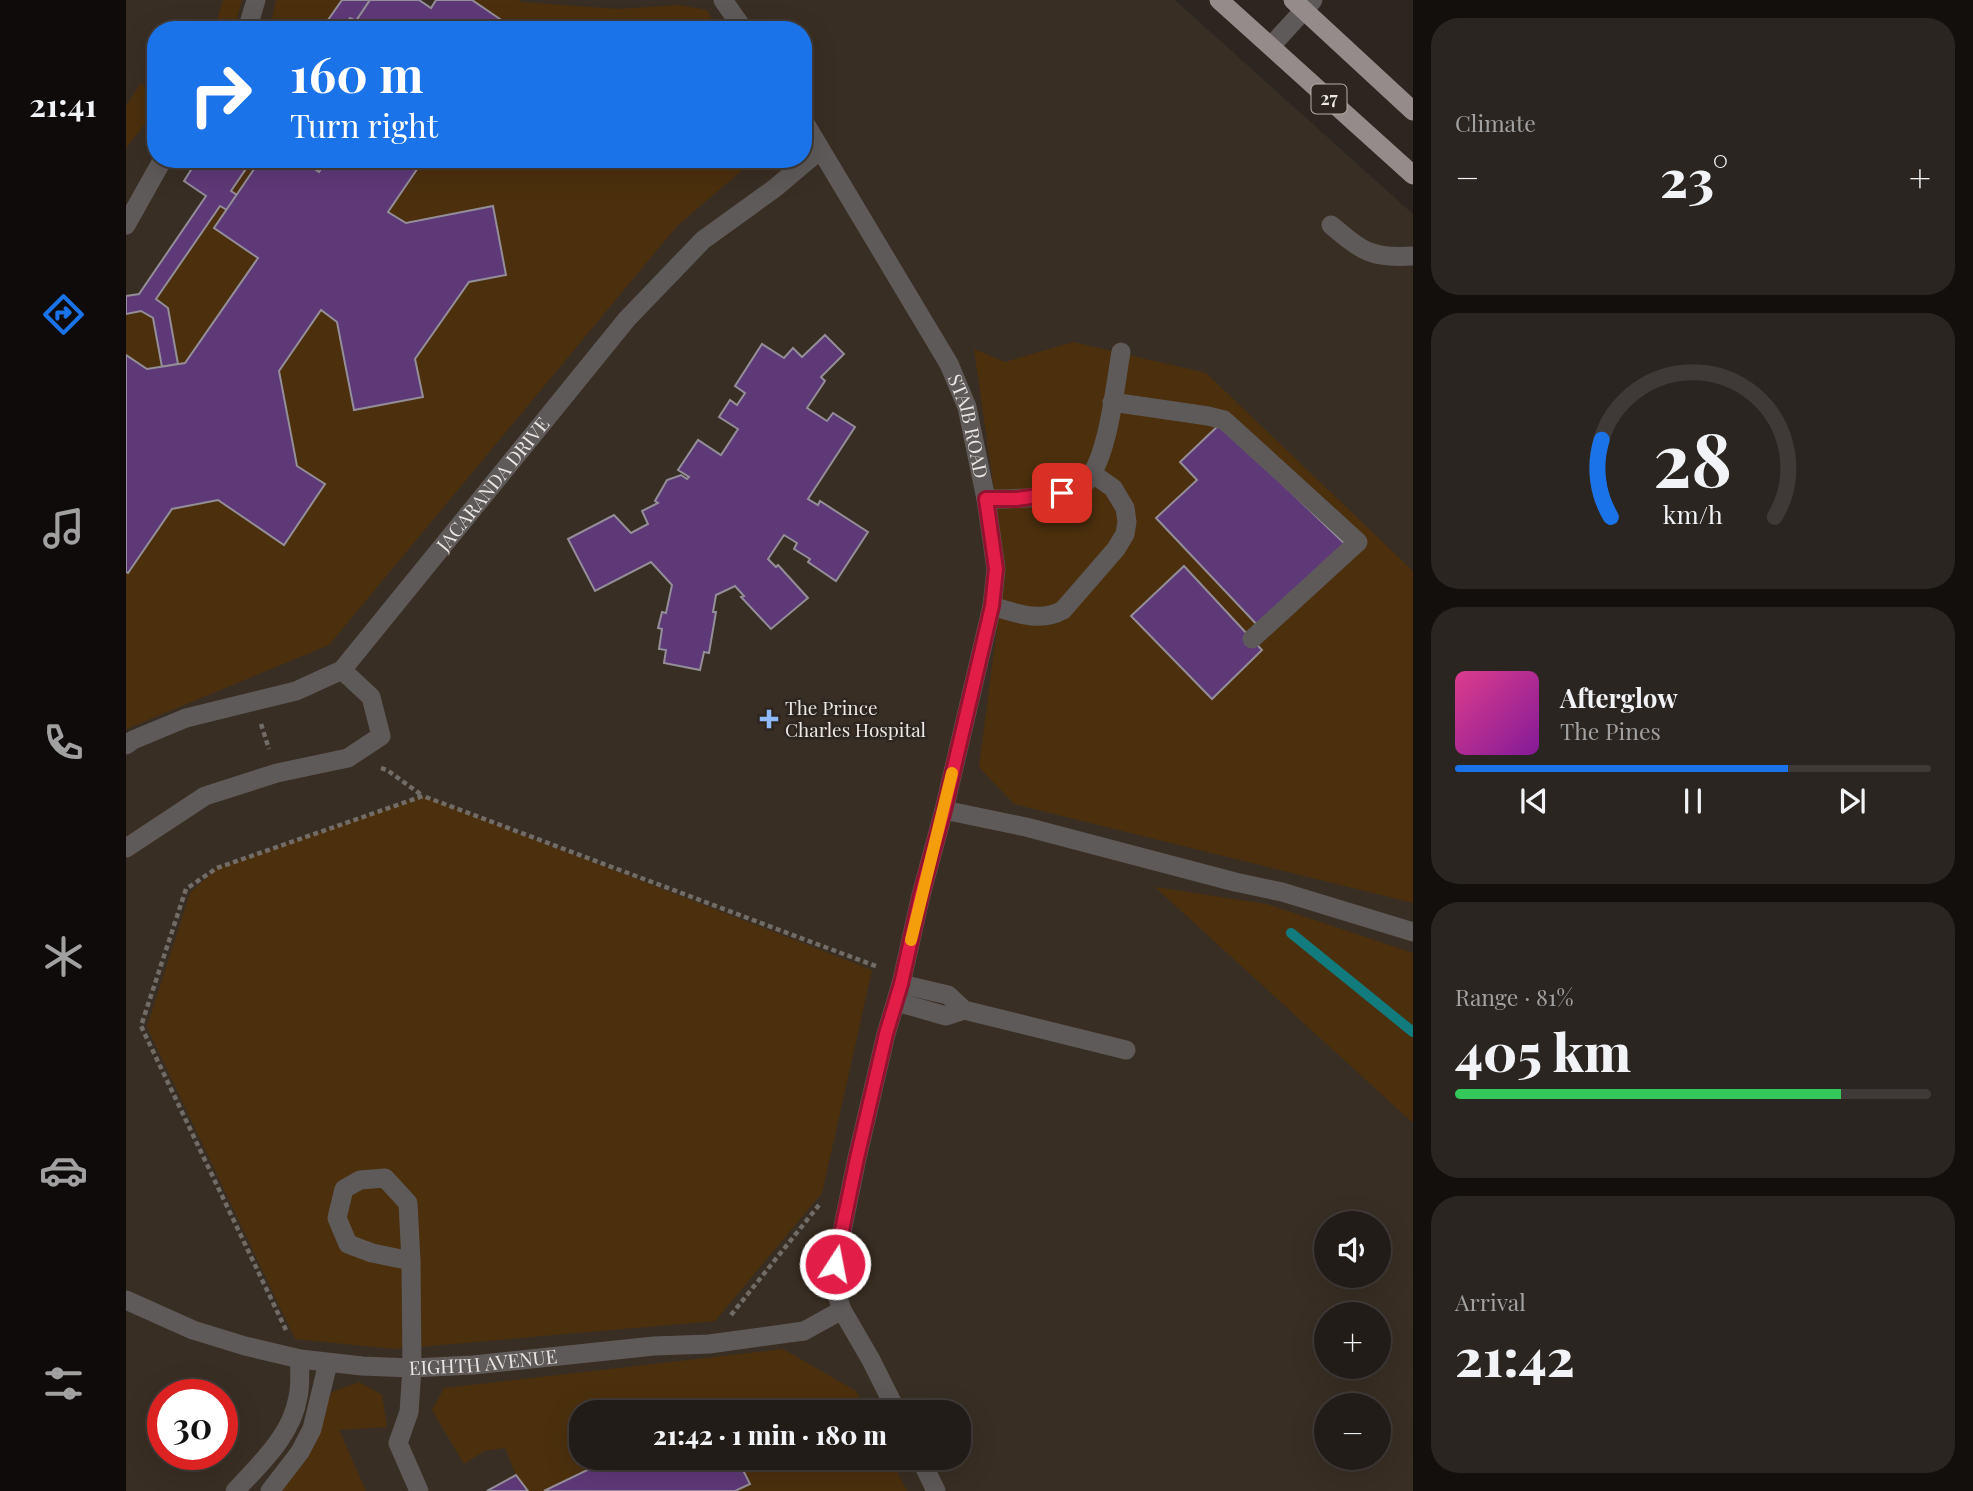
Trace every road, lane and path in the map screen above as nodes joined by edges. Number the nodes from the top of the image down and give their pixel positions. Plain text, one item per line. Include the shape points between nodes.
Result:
1 (256, 0) edge
2 (723, 0) edge
3 (1219, 0) edge
4 (1303, 3) edge
5 (250, 21) edge
6 (738, 21) edge
7 (1271, 46) junction
8 (1413, 111) edge
9 (812, 136) edge
10 (820, 150) junction
11 (812, 157) edge
12 (158, 168) edge
13 (799, 168) edge
14 (1413, 175) edge
15 (126, 225) edge
16 (1331, 225) dead end
17 (1413, 256) edge
18 (1121, 352) dead end
19 (1112, 402) junction
20 (1093, 474) junction
21 (986, 499) junction
22 (992, 606) junction
23 (1252, 639) dead end
24 (342, 670) junction
25 (258, 717) dead end
26 (126, 746) edge
27 (348, 758) junction
28 (277, 773) junction
29 (424, 796) junction
30 (944, 810) junction
31 (126, 848) edge
32 (1413, 932) edge
33 (900, 987) junction
34 (1126, 1050) dead end
35 (825, 1197) dead end
36 (411, 1261) junction
37 (126, 1300) edge
38 (842, 1310) junction
39 (709, 1343) junction
40 (300, 1359) junction
41 (328, 1363) junction
42 (412, 1368) junction
43 (891, 1400) edge
44 (926, 1470) edge
45 (235, 1491) edge
46 (270, 1491) edge
47 (419, 1491) edge
48 (936, 1491) edge

1 - 5 street
2 - 6 street
3 - 7 main road, 27
4 - 7 street
4 - 8 main road, 27
7 - 14 main road, 27
9 - 10 street, STAIB ROAD
10 - 11 street, JACARANDA DRIVE
10 - 21 street, STAIB ROAD via 949,364 967,407
12 - 15 street
13 - 24 street, JACARANDA DRIVE via 703,240 627,319
16 - 17 street via 1371,254
18 - 19 street
19 - 20 street
19 - 23 street via 1224,420 1358,542
20 - 21 street via 1081,487 1062,493
20 - 22 street via 1113,488 1125,508 1125,534 1116,548 1063,610 1052,616
21 - 22 street, STAIB ROAD via 996,569
22 - 30 street, STAIB ROAD
24 - 26 street, JACARANDA DRIVE via 296,691 187,718
24 - 27 street via 371,697 381,736
25 - 28 path
27 - 28 street
27 - 29 path via 387,770
28 - 31 street via 205,796
29 - 33 path via 879,968
29 - 40 path via 217,868 186,889 141,1026
30 - 32 street via 1283,892
30 - 33 street, STAIB ROAD
33 - 34 street via 948,995 964,1010
33 - 38 street, STAIB ROAD via 832,1280
35 - 39 path
36 - 36 street via 408,1203 385,1178 360,1180 344,1189 337,1218 348,1244
36 - 42 street
37 - 40 street, EIGHTH AVENUE via 193,1330
38 - 39 street, EIGHTH AVENUE via 804,1331
38 - 43 street, STAIB ROAD
39 - 42 street, EIGHTH AVENUE
40 - 41 street, EIGHTH AVENUE
40 - 45 street via 298,1398 291,1420
41 - 42 street, EIGHTH AVENUE
41 - 46 street via 312,1429
42 - 47 street via 409,1412 398,1443
44 - 48 street

